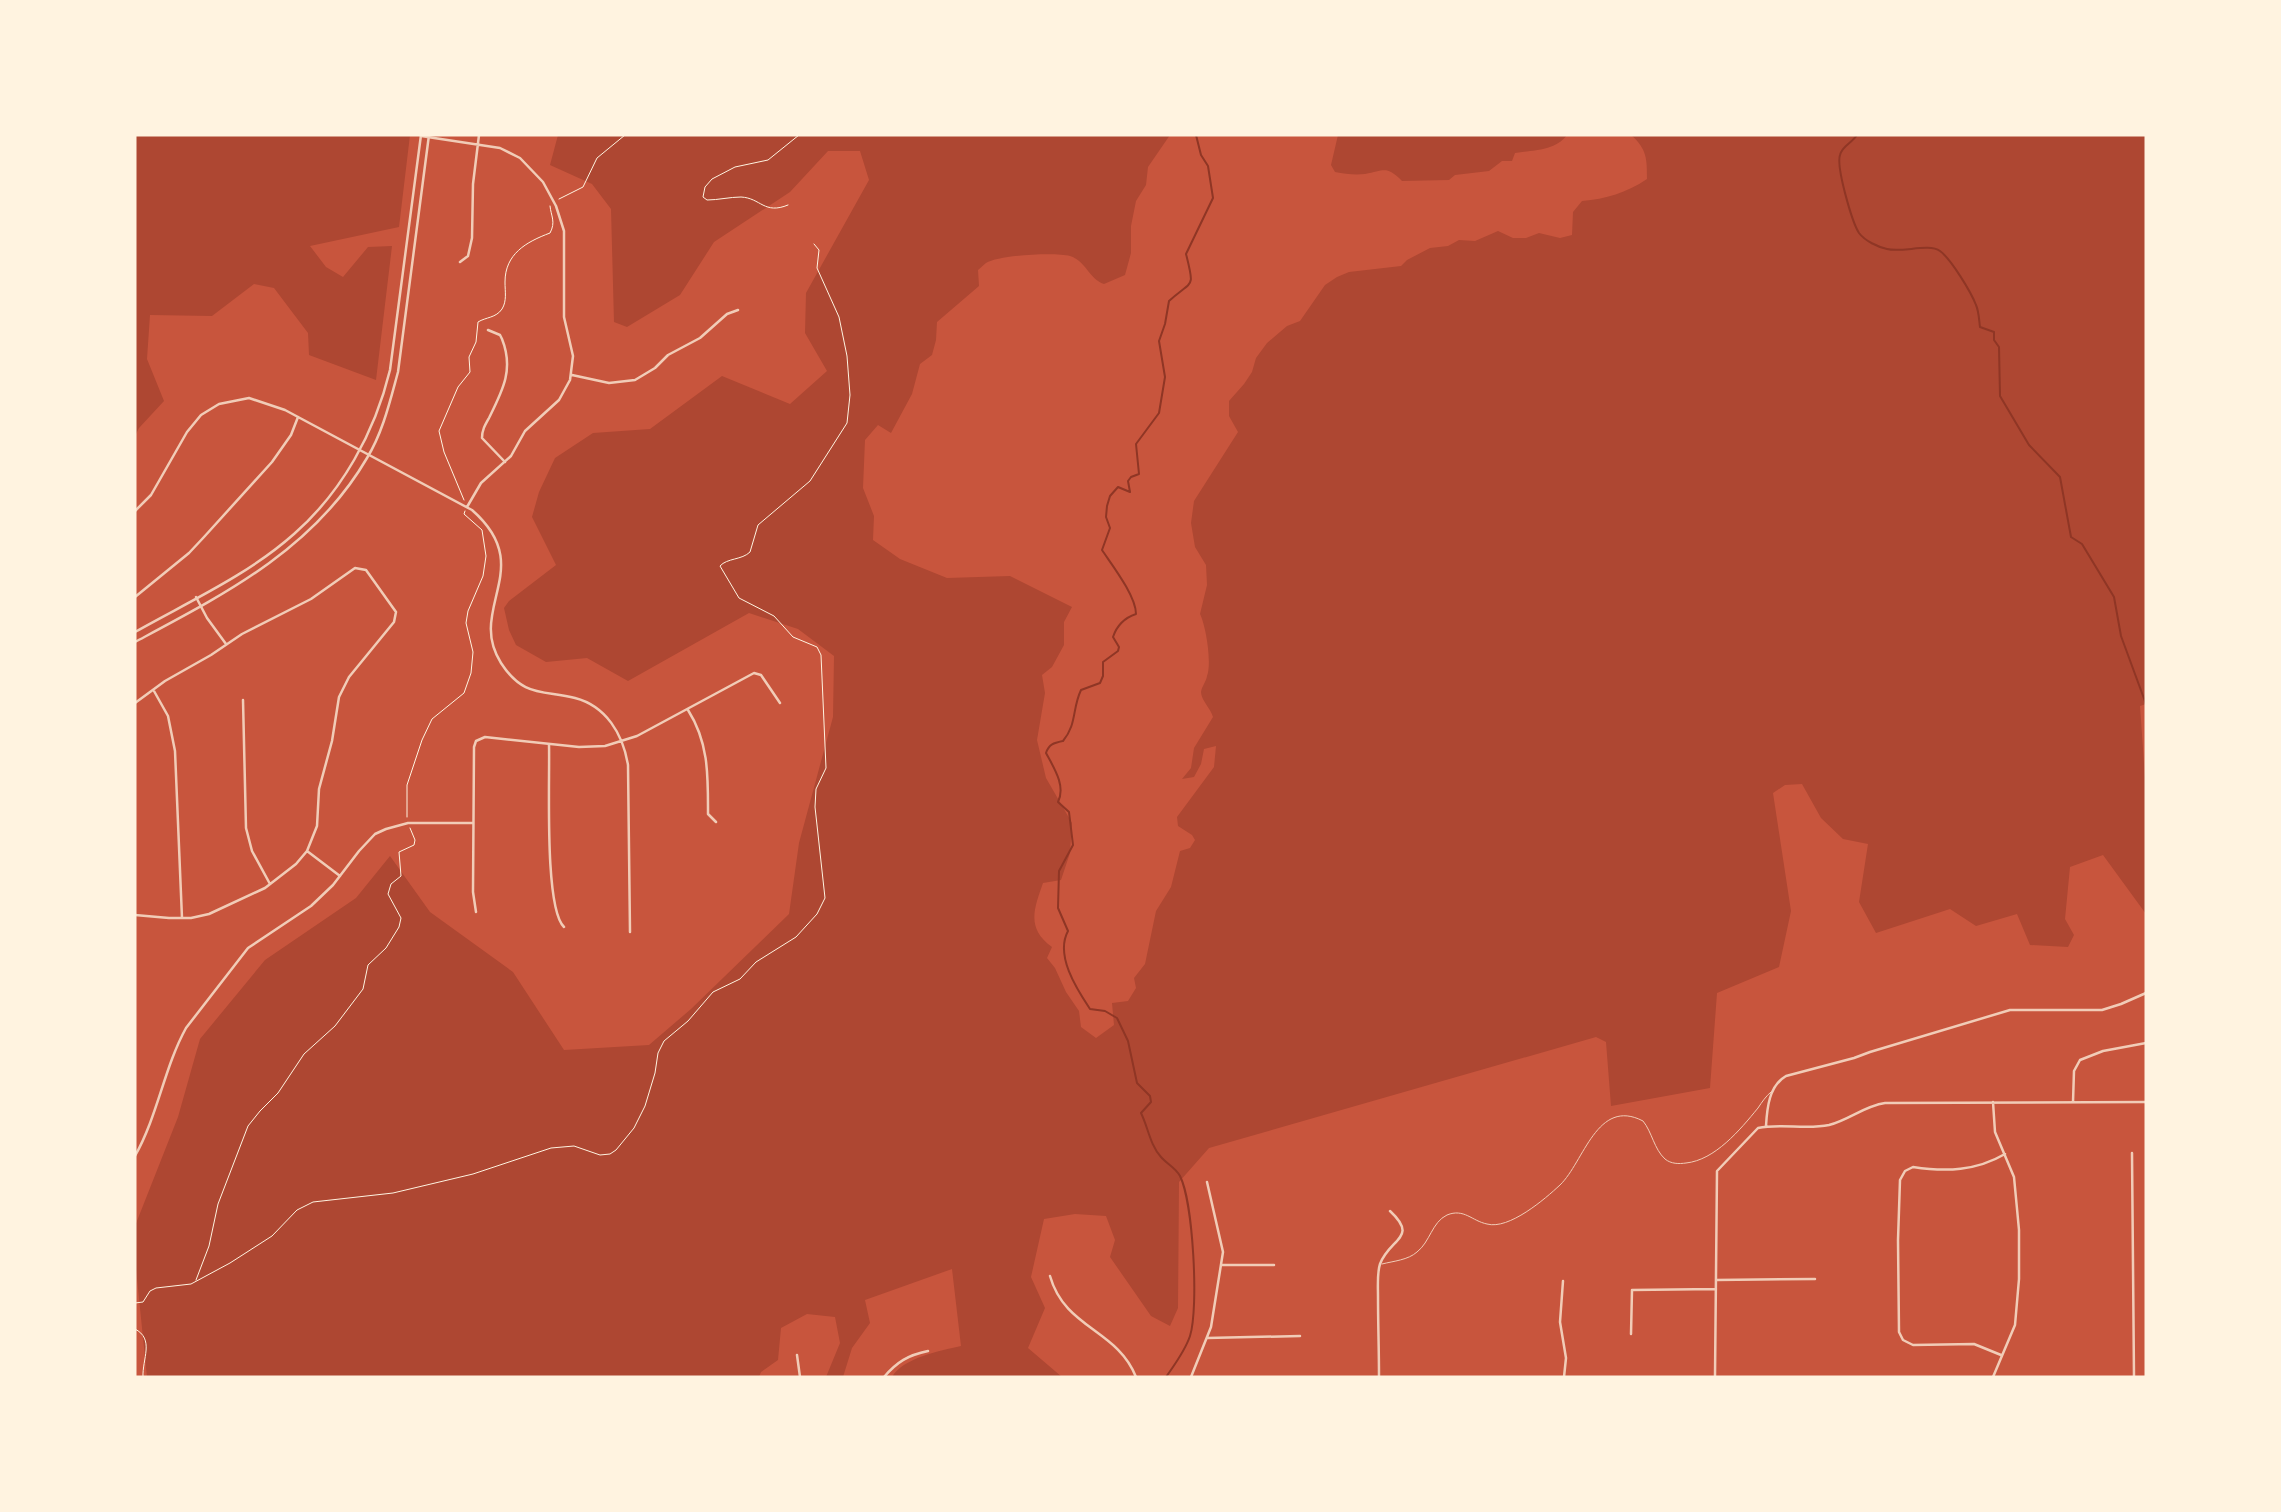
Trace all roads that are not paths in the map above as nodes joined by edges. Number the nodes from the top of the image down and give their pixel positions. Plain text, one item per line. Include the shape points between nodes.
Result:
1 (479, 135) edge
2 (421, 136) edge
3 (429, 136) edge
4 (477, 144) junction
5 (460, 262) dead end
6 (738, 310) dead end
7 (488, 331) dead end
8 (572, 375) junction
9 (298, 418) junction
10 (358, 451) junction
11 (369, 456) junction
12 (505, 462) junction
13 (467, 507) junction
14 (135, 511) edge
15 (135, 597) edge
16 (196, 597) junction
17 (201, 607) junction
18 (135, 632) edge
19 (135, 642) edge
20 (226, 644) junction
21 (153, 690) junction
22 (243, 700) dead end
23 (780, 702) dead end
24 (135, 703) edge
25 (688, 709) junction
26 (622, 742) junction
27 (549, 745) junction
28 (716, 822) dead end
29 (473, 823) junction
30 (307, 851) junction
31 (340, 876) junction
32 (271, 884) junction
33 (476, 912) dead end
34 (135, 915) edge
35 (182, 918) junction
36 (564, 928) dead end
37 (630, 932) dead end
38 (2146, 993) edge
39 (2146, 1042) edge
40 (1772, 1091) junction
41 (1993, 1102) junction
42 (2073, 1102) junction
43 (2146, 1102) edge
44 (1766, 1126) junction
45 (2132, 1153) dead end
46 (2004, 1154) junction
47 (135, 1156) edge
48 (1207, 1182) dead end
49 (1390, 1211) dead end
50 (1221, 1265) junction
51 (1274, 1265) dead end
52 (1380, 1265) junction
53 (1051, 1276) dead end
54 (1815, 1279) dead end
55 (1716, 1280) junction
56 (1563, 1281) dead end
57 (1716, 1289) junction
58 (1631, 1334) dead end
59 (1300, 1336) dead end
60 (1207, 1338) junction
61 (928, 1351) dead end
62 (797, 1355) dead end
63 (2001, 1355) junction
64 (800, 1377) edge
65 (884, 1377) edge
66 (1136, 1377) edge
67 (1191, 1377) edge
68 (1379, 1377) edge
69 (1564, 1377) edge
70 (1715, 1377) edge
71 (1993, 1377) edge
72 (2134, 1377) edge

1 - 4 street
2 - 3 street
2 - 10 street via 390,370
3 - 4 street
3 - 11 street via 398,372
4 - 5 street via 472,238 467,256
4 - 8 street via 520,158 537,173 554,202 564,231 564,317 573,356
6 - 8 street via 635,380 609,383
7 - 12 street via 500,335 508,368 505,387 481,434
8 - 12 street via 559,400 532,422
9 - 10 street
9 - 14 street via 257,399 240,399 210,409 194,423 150,495
9 - 15 street via 272,462 204,537
10 - 11 street
10 - 16 street via 313,517 250,566
11 - 13 street
11 - 17 street via 332,509 295,544
12 - 13 street via 481,483
13 - 26 street via 489,528 499,550 502,575 490,624 500,661 527,688 595,707 612,722
16 - 17 street
16 - 18 street
17 - 19 street
17 - 20 street
20 - 21 street
20 - 30 street via 295,609 350,570 365,569 394,608 396,617 339,696 319,789 317,826
21 - 24 street
21 - 35 street via 168,716 175,751
22 - 32 street via 246,828 252,851
23 - 25 street via 758,673
25 - 26 street
25 - 28 street via 706,749 708,814
26 - 27 street via 592,747
26 - 37 street via 628,765
27 - 29 street via 485,737 477,741
27 - 36 street via 551,884
29 - 31 street via 408,823 386,829 366,842
29 - 33 street
30 - 31 street
30 - 32 street
31 - 47 street via 296,918 248,948 186,1028
32 - 35 street via 209,914
34 - 35 street
38 - 40 street via 2102,1010 2010,1010 1786,1076
39 - 42 street via 2080,1060 2074,1071
40 - 44 street
40 - 52 lane via 1717,1150 1696,1162 1671,1162 1660,1153 1643,1121 1628,1115 1601,1125 1571,1173 1533,1208 1495,1225 1466,1214 1449,1214 1416,1253
41 - 42 street
41 - 44 street via 1885,1102 1826,1125
41 - 46 street via 1995,1132
42 - 43 street
44 - 55 street via 1755,1130 1717,1171
45 - 72 street
46 - 63 street via 2012,1168 2016,1194 2019,1279 2015,1325
46 - 63 street via 1974,1168 1913,1167 1905,1171 1900,1180 1898,1240 1899,1332 1903,1340 1913,1345 1974,1344
48 - 50 street via 1223,1252
49 - 52 street via 1402,1222 1403,1230
50 - 51 street
50 - 60 street
52 - 68 street
53 - 66 street via 1067,1309 1109,1340
54 - 55 street
55 - 57 street
56 - 69 street
57 - 58 street via 1632,1290
57 - 70 street
59 - 60 street
60 - 67 street
61 - 65 street via 898,1361
62 - 64 street
63 - 71 street

